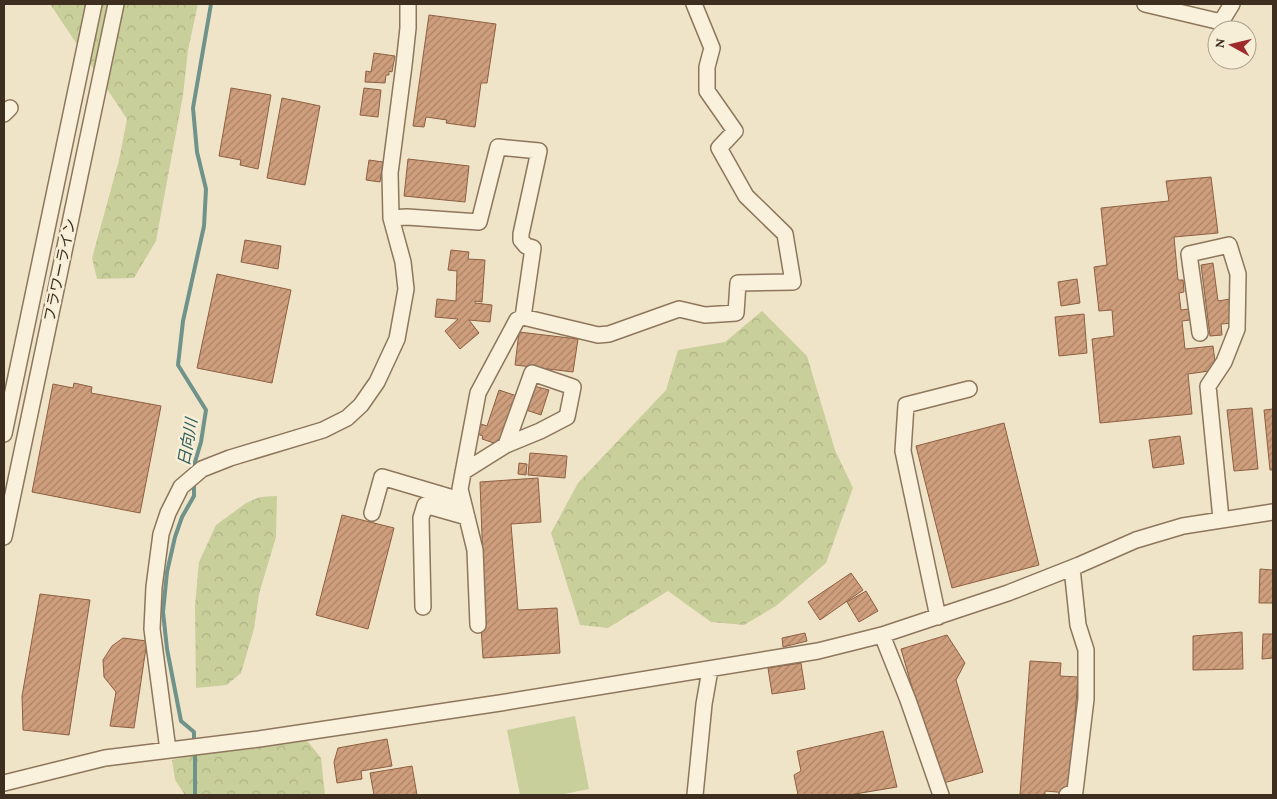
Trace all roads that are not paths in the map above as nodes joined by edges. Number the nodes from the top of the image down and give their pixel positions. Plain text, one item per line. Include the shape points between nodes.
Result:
1 (94, 4) edge
2 (116, 4) edge
3 (408, 4) edge
4 (694, 4) edge
5 (1144, 4) edge
6 (1232, 4) edge
7 (391, 218) junction
8 (523, 317) junction
9 (1200, 333) dead end
10 (969, 389) dead end
11 (4, 434) edge
12 (506, 445) junction
13 (463, 472) junction
14 (463, 501) junction
15 (1273, 512) edge
16 (372, 513) dead end
17 (467, 517) junction
18 (1221, 519) junction
19 (4, 537) edge
20 (1072, 568) junction
21 (423, 607) dead end
22 (938, 617) junction
23 (478, 625) dead end
24 (882, 635) junction
25 (710, 670) junction
26 (168, 750) junction
27 (4, 782) edge
28 (695, 795) edge
29 (941, 795) edge
30 (1067, 795) edge

1 - 11 street, フラワーライン
2 - 19 street, フラワーライン
3 - 7 street via 408,28 390,173
4 - 8 street via 712,48 707,67 707,91 736,131 719,148 746,196 785,234 793,282 738,282 736,313 705,314 679,309 609,334 598,335
5 - 6 street via 1220,22
7 - 8 street via 479,222 498,147 539,151 521,234 526,246 533,248
7 - 26 street via 403,262 406,289 402,317 398,339 377,382 361,405 347,418 323,430 202,469 181,487 168,512 156,570 152,629
8 - 13 street via 516,320 478,393
9 - 18 street via 1190,254 1229,245 1238,274 1237,329 1224,362 1208,386
10 - 22 street via 906,405 904,451
12 - 12 street via 532,373 573,387 567,417
12 - 13 street
13 - 14 street via 460,489
14 - 16 street via 382,478
14 - 17 street
15 - 18 street
17 - 21 street via 425,505 421,518
17 - 23 street via 475,550
18 - 20 street via 1136,540
20 - 22 street
20 - 30 street via 1078,625 1086,650 1086,699 1075,791
22 - 24 street
24 - 25 street via 818,651
24 - 29 street
25 - 26 street
25 - 28 street
26 - 27 street via 106,758

